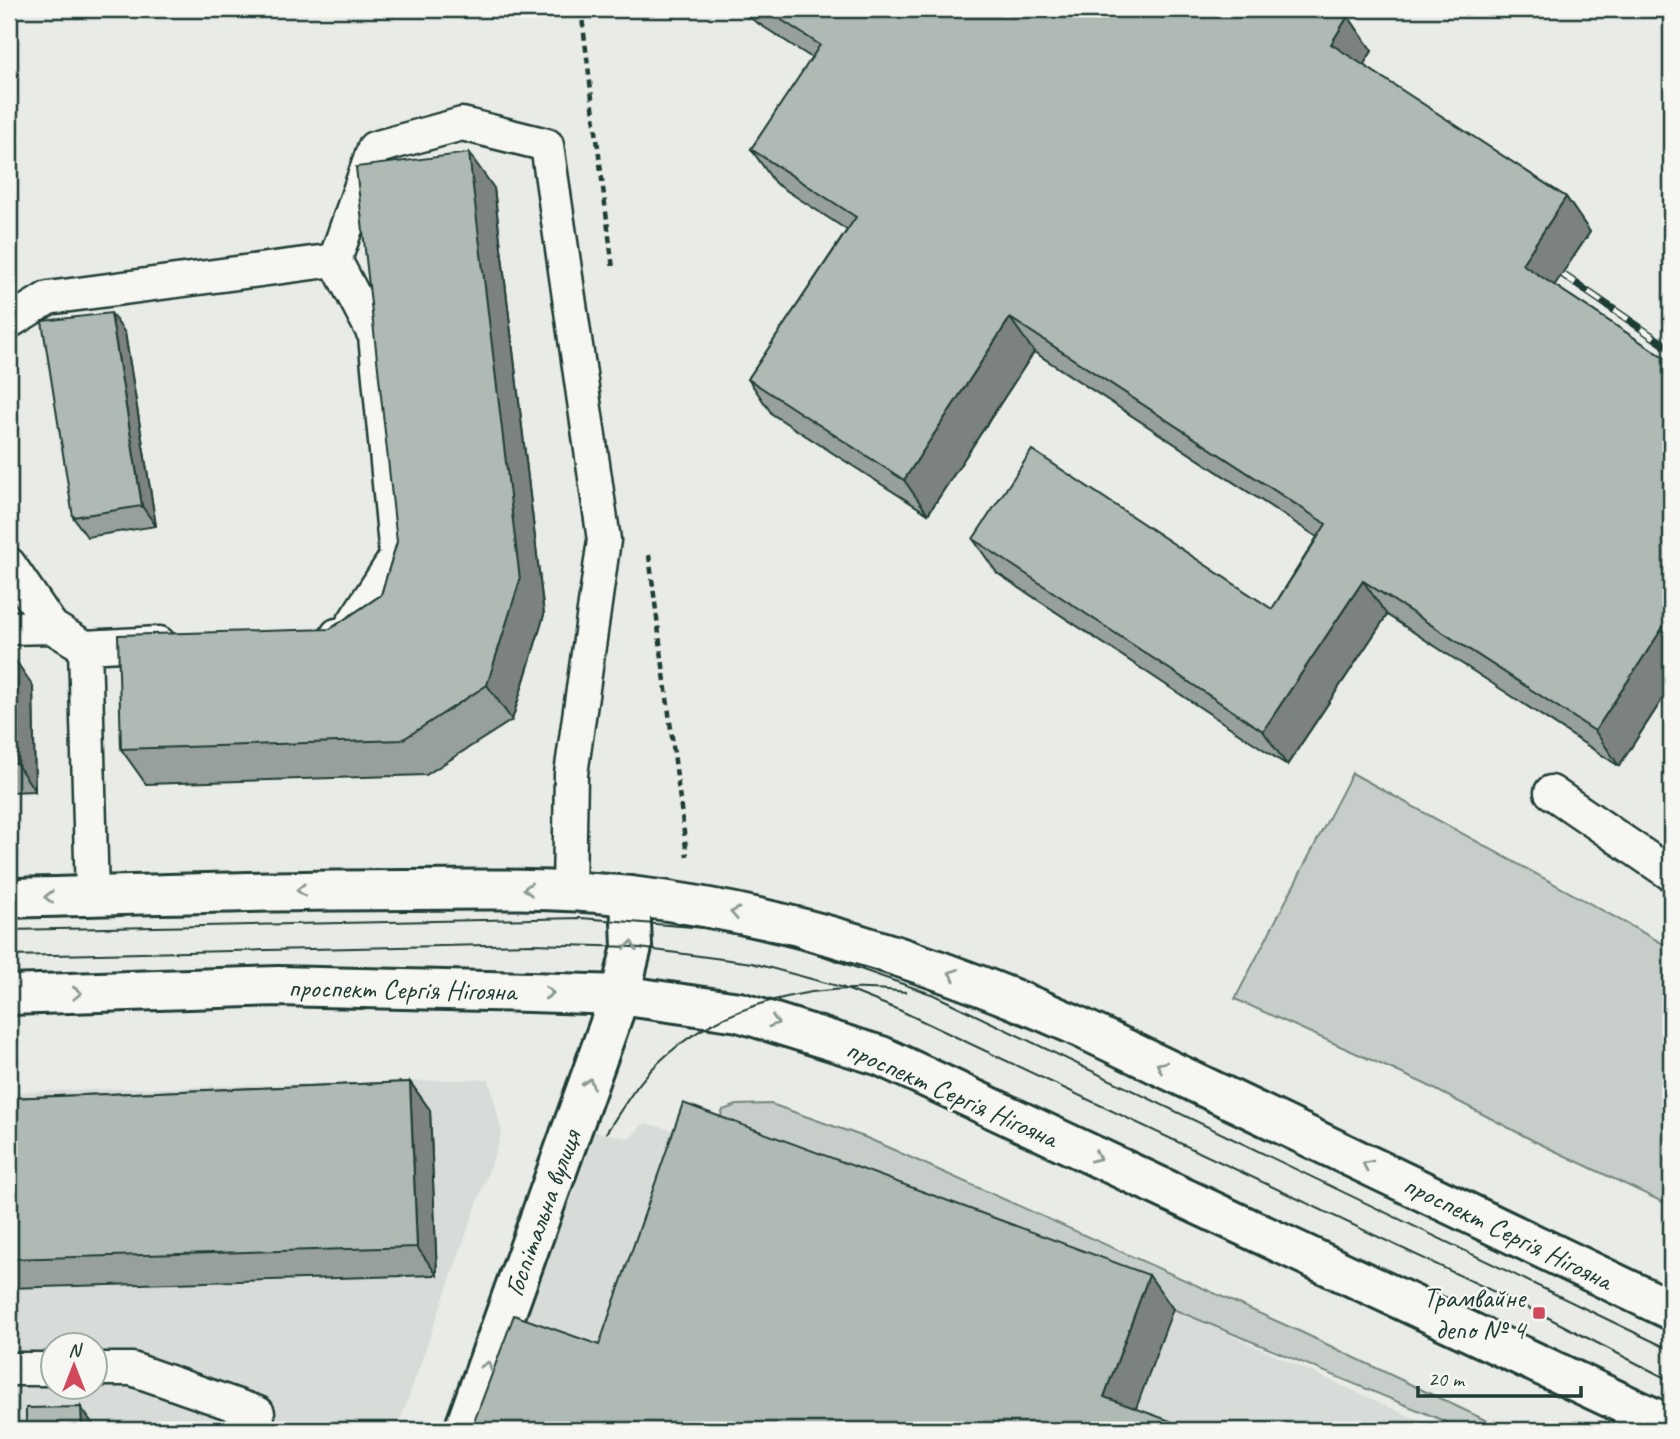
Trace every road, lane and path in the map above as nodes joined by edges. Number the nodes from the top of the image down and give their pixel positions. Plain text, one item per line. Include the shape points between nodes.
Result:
1 (335, 260) junction
2 (9, 322) edge
3 (9, 564) edge
4 (51, 627) junction
5 (9, 628) edge
6 (305, 636) edge
7 (195, 642) edge
8 (85, 647) junction
9 (1551, 792) dead end
10 (1671, 874) edge
11 (569, 891) junction
12 (92, 896) junction
13 (630, 896) junction
14 (9, 898) edge
15 (9, 995) edge
16 (620, 995) junction
17 (1671, 1310) edge
18 (9, 1369) edge
19 (38, 1369) edge
20 (108, 1369) edge
21 (1671, 1426) edge
22 (257, 1430) edge
23 (464, 1430) edge

1 - 2 lane via 48,298
1 - 6 lane via 375,336 396,557 346,634
1 - 11 lane via 374,148 462,124 547,145 604,540 571,774
3 - 4 lane
4 - 5 lane
4 - 8 lane
7 - 8 lane
8 - 12 lane
9 - 10 lane
11 -> 12 main road, проспект Сергія Нігояна via 308,890
11 - 13 main road, проспект Сергія Нігояна
12 -> 14 main road, проспект Сергія Нігояна
16 -> 13 main road, Госпітальна вулиця via 632,947
17 -> 13 main road, проспект Сергія Нігояна via 989,987 892,952 786,923
15 -> 16 main road, проспект Сергія Нігояна via 278,986
16 -> 21 main road, проспект Сергія Нігояна via 739,1012 881,1056
23 -> 16 main road, Госпітальна вулиця
18 - 19 lane
20 - 22 lane via 132,1369 258,1413

